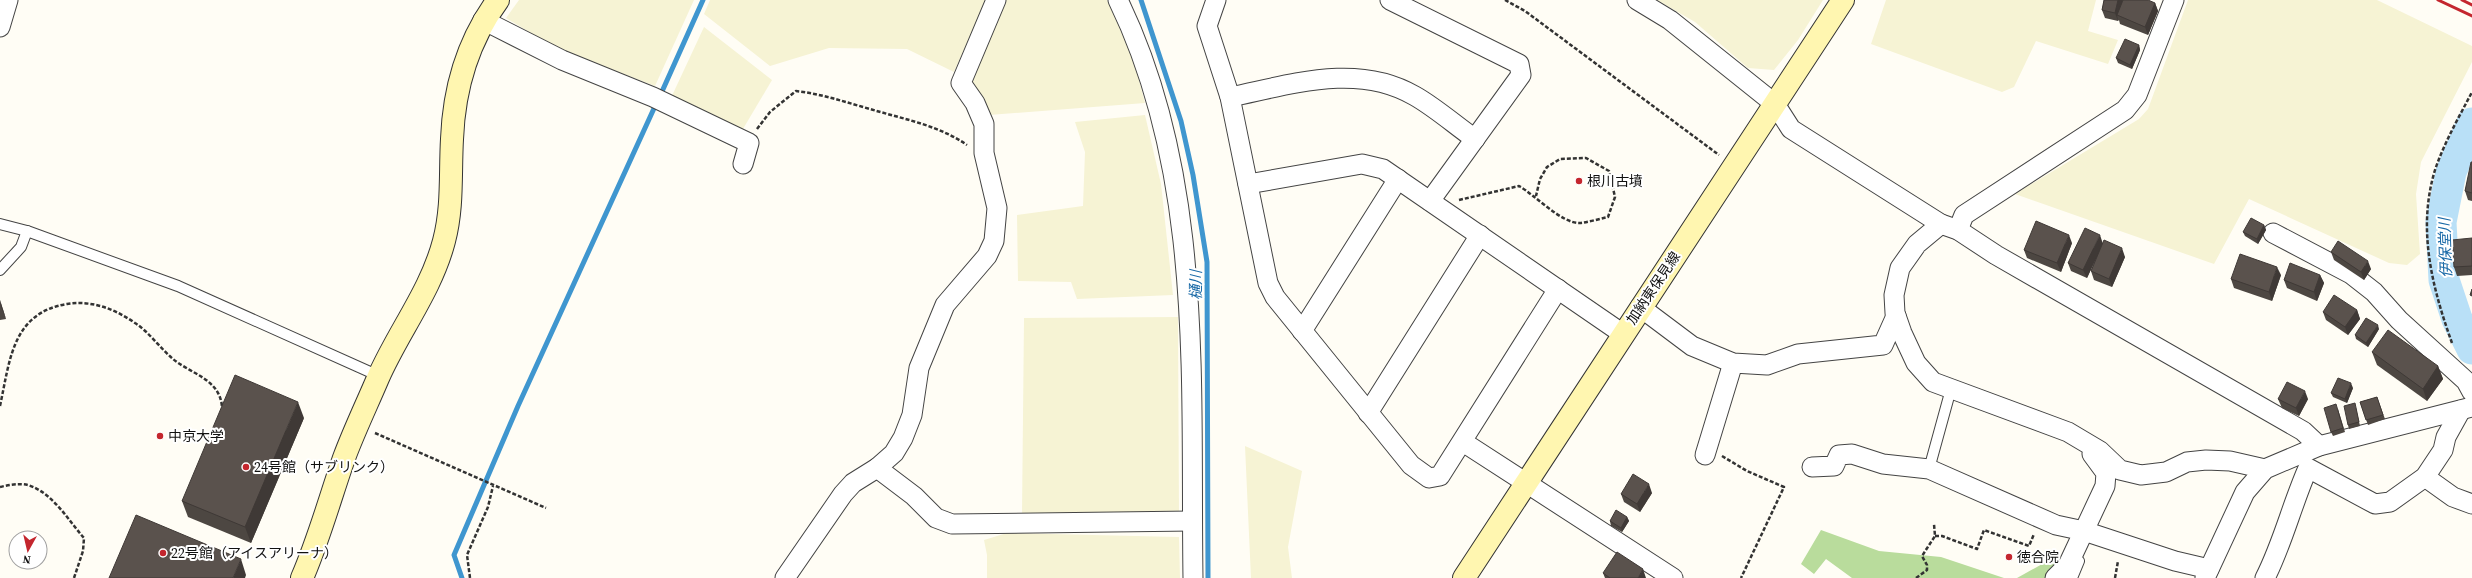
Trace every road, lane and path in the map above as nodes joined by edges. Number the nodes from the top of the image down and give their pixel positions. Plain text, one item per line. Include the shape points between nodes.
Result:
1 (8, 0) edge
2 (498, 0) edge
3 (996, 0) edge
4 (1118, 0) edge
5 (1216, 0) edge
6 (1390, 0) edge
7 (1505, 0) edge
8 (1636, 0) edge
9 (1843, 0) edge
10 (2174, 0) edge
11 (483, 20) junction
12 (0, 27) edge
13 (2472, 92) edge
14 (1230, 97) junction
15 (1775, 104) junction
16 (1475, 139) junction
17 (749, 143) junction
18 (984, 153) junction
19 (743, 164) dead end
20 (1734, 166) junction
21 (1398, 179) junction
22 (1248, 184) junction
23 (1536, 196) junction
24 (1433, 203) junction
25 (0, 224) edge
26 (1949, 227) junction
27 (27, 231) junction
28 (2273, 234) dead end
29 (1480, 235) junction
30 (0, 270) edge
31 (1558, 289) junction
32 (1640, 307) junction
33 (1896, 316) junction
34 (1302, 331) junction
35 (1622, 334) junction
36 (2453, 346) dead end
37 (1733, 363) junction
38 (379, 376) junction
39 (1951, 389) junction
40 (2472, 392) edge
41 (0, 406) edge
42 (222, 407) edge
43 (2466, 408) edge
44 (1368, 413) junction
45 (358, 425) junction
46 (1463, 442) junction
47 (2086, 443) junction
48 (2319, 446) junction
49 (1707, 449) joint
50 (1812, 467) dead end
51 (878, 468) junction
52 (1929, 469) junction
53 (2265, 469) junction
54 (2425, 477) junction
55 (1527, 482) junction
56 (492, 486) junction
57 (0, 487) edge
58 (2472, 504) edge
59 (546, 508) dead end
60 (2041, 519) junction
61 (1192, 521) junction
62 (1934, 524) dead end
63 (2084, 531) junction
64 (1936, 536) junction
65 (2079, 561) junction
66 (2207, 573) edge
67 (74, 578) edge
68 (302, 578) edge
69 (470, 578) edge
70 (786, 578) edge
71 (1194, 578) edge
72 (1464, 578) edge
73 (1673, 578) edge
74 (1741, 578) edge
75 (1916, 578) edge
76 (2055, 578) edge
77 (2072, 578) edge
78 (2265, 578) edge

1 - 12 street
2 - 11 main road
3 - 18 street via 961,83 981,114 986,140
4 - 61 street via 1149,81 1168,145 1180,216 1188,302 1192,407
5 - 14 street via 1207,26
6 - 16 street via 1519,64 1521,75
7 - 20 path via 1525,11
8 - 15 street via 1670,20
9 - 15 main road, 加納東保見線
10 - 26 street via 2137,95 2125,110
11 - 17 street via 562,60 661,101
11 - 38 main road via 464,62 459,80 452,140 451,209 444,242 422,296
13 - 36 path via 2435,170 2429,212 2429,267
14 - 16 street via 1312,81 1347,77 1373,80 1392,85 1415,96
14 - 22 street
15 - 20 main road, 加納東保見線
15 - 26 street via 1791,129
16 - 24 street
17 - 18 path via 770,112 796,91 839,99 938,129
17 - 19 street
18 - 51 street via 997,208 994,241 987,256 945,305 919,368 912,415 903,438 894,453
20 - 32 main road, 加納東保見線
21 - 22 street via 1383,169 1362,164
21 - 24 street
21 - 34 street
22 - 34 street via 1268,283 1274,297
23 - 23 path via 1554,213 1578,223 1608,217 1615,197 1609,171 1586,158 1560,159 1547,167 1540,179
23 - 24 path via 1519,186
24 - 29 street
25 - 27 lane
26 - 33 street via 1917,244 1900,268 1894,295
26 - 48 street via 2302,431
27 - 30 lane via 21,247
27 - 38 lane via 178,286
28 - 40 street via 2351,274 2374,292 2399,320 2466,381
29 - 31 street
29 - 44 street
31 - 35 street
31 - 46 street
32 - 35 main road, 加納東保見線
32 - 37 street via 1692,346
33 - 37 street via 1883,345 1798,354 1767,365
33 - 39 street via 1916,363 1933,382
34 - 44 street
35 - 55 main road, 加納東保見線
37 - 49 street
38 - 45 main road
39 - 47 street via 2068,432
39 - 52 lane
41 - 42 path via 11,356 26,325 37,313 51,306 92,302 137,324 175,361 212,384 222,401
43 - 48 street
43 - 54 street via 2446,436 2443,450
44 - 46 street via 1410,465 1429,478 1440,476
45 - 56 path
45 - 68 main road via 344,457 317,543
46 - 55 street
47 - 53 street via 2120,470 2141,476 2166,472 2187,462 2206,460 2230,461
47 - 63 street via 2088,450 2106,473 2106,479
48 - 53 street
49 - 74 path via 1784,487
50 - 52 street via 1834,466 1839,455 1846,454 1883,464
51 - 61 street via 914,496 936,518 952,524
51 - 70 street via 853,483 842,494
52 - 60 street
53 - 66 street via 2245,492
54 - 58 street via 2453,497
54 - 78 street via 2390,502 2374,504 2308,468
55 - 72 main road, 加納東保見線
55 - 73 street
56 - 59 path
56 - 69 path via 488,507 467,555
57 - 67 path via 27,485 48,498 66,515 84,538 83,551
60 - 63 street
60 - 64 path via 2028,546 1984,530 1977,549
61 - 71 street
62 - 64 path
63 - 65 street
63 - 66 street
64 - 75 path via 1922,556 1927,570
65 - 76 street via 2068,564
65 - 77 lane

